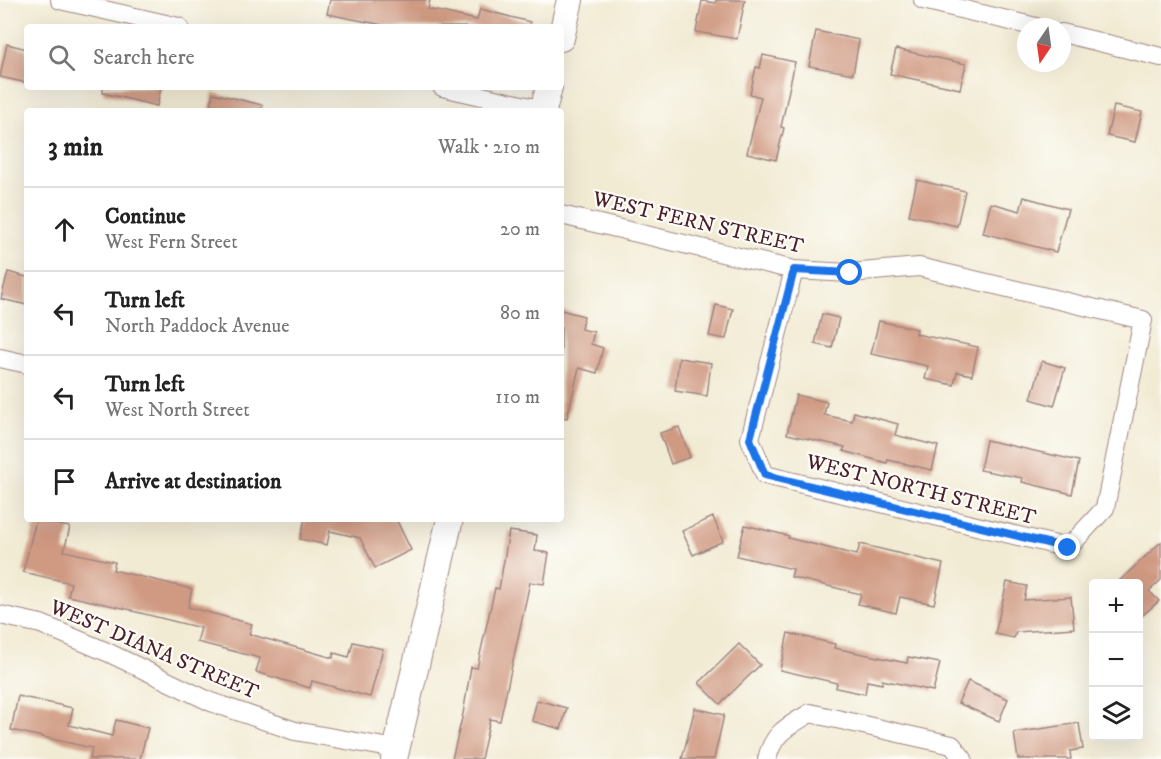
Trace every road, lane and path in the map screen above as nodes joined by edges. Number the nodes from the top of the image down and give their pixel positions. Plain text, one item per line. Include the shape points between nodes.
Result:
1 (60, 0) edge
2 (570, 0) edge
3 (923, 0) edge
4 (1017, 22) edge
5 (166, 24) edge
6 (564, 25) edge
7 (1071, 35) edge
8 (1161, 57) edge
9 (461, 90) edge
10 (545, 103) edge
11 (564, 216) edge
12 (794, 270) junction
13 (0, 358) edge
14 (24, 363) edge
15 (449, 522) edge
16 (1068, 548) joint
17 (0, 615) edge
18 (395, 754) edge
19 (767, 759) edge
20 (963, 759) edge

1 - 5 street
2 - 6 street
3 - 4 street
7 - 8 street
9 - 10 street
11 - 12 street, WEST FERN STREET
12 - 16 street, WEST NORTH STREET via 750,439 765,475
12 - 16 street, WEST FERN STREET via 850,273 920,267 1143,320 1105,508
13 - 14 street
15 - 18 street
17 - 18 street, WEST DIANA STREET via 41,624 210,702 295,731
19 - 20 street via 779,733 810,713 952,745

